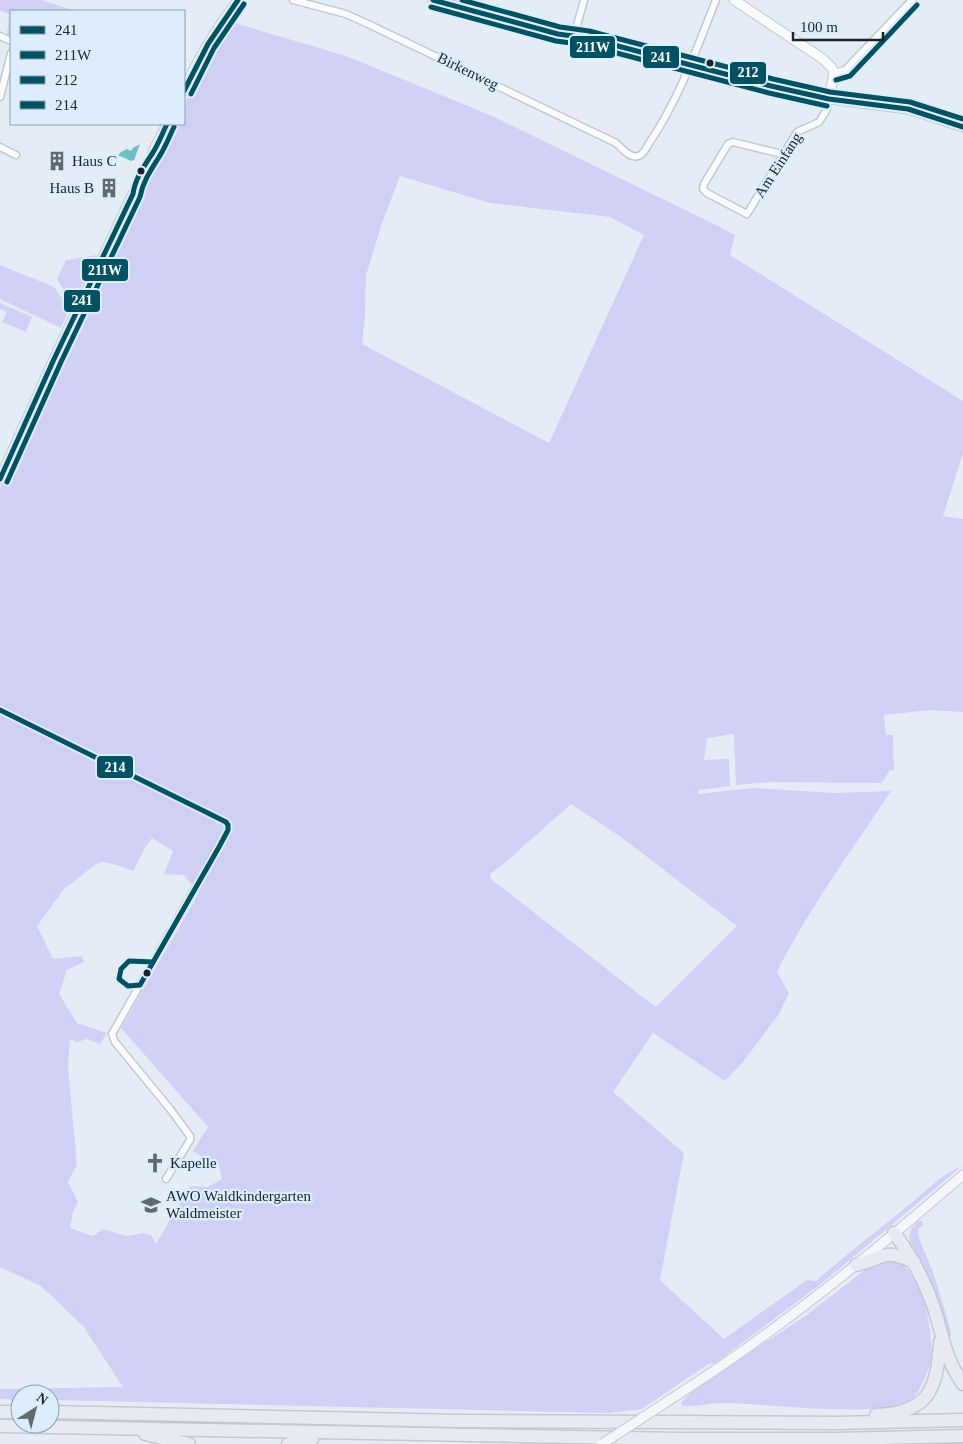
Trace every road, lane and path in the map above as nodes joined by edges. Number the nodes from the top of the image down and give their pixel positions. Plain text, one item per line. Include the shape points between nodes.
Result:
1 (238, 0) edge
2 (292, 0) edge
3 (433, 0) edge
4 (584, 0) edge
5 (716, 0) edge
6 (734, 0) edge
7 (912, 0) edge
8 (574, 36) junction
9 (10, 57) edge
10 (690, 64) junction
11 (834, 73) junction
12 (185, 89) edge
13 (0, 97) edge
14 (829, 99) junction
15 (167, 125) edge
16 (963, 126) edge
17 (0, 146) edge
18 (782, 154) junction
19 (16, 155) dead end
20 (0, 478) edge
21 (0, 710) edge
22 (963, 1175) edge
23 (166, 1179) dead end
24 (894, 1233) junction
25 (914, 1262) junction
26 (856, 1265) junction
27 (941, 1333) junction
28 (963, 1384) edge
29 (60, 1412) edge
30 (963, 1420) edge
31 (836, 1423) junction
32 (0, 1426) edge
33 (131, 1428) junction
34 (325, 1434) junction
35 (963, 1436) edge
36 (189, 1444) edge
37 (288, 1444) edge
38 (602, 1444) edge

1 - 12 street via 198,60
2 - 10 street, Birkenweg via 346,14 392,34 616,143 637,157 661,126
3 - 8 main road via 524,26
4 - 8 street
5 - 10 street
6 - 11 street via 824,59
7 - 11 street via 845,70
8 - 10 main road
9 - 13 street
10 - 14 main road
11 - 14 street
14 - 16 main road via 908,109
14 - 18 street, Am Einfang via 823,117 797,132
15 - 20 street via 134,186
17 - 19 street
18 - 18 street, Am Einfang via 747,214 704,189 728,144 733,142
21 - 23 street via 228,825 112,1034 114,1042 190,1136
22 - 24 main road
24 - 25 highway
24 - 26 main road
25 - 26 highway via 888,1254
25 - 27 highway via 930,1296
26 - 38 main road, bridge via 757,1342
27 - 28 highway via 950,1362
27 - 31 highway via 937,1374 924,1399 904,1411 853,1416
29 - 31 highway via 459,1421
30 - 31 highway
32 - 33 highway
33 - 34 highway
33 - 36 highway
34 - 35 highway via 680,1439
34 - 37 highway

